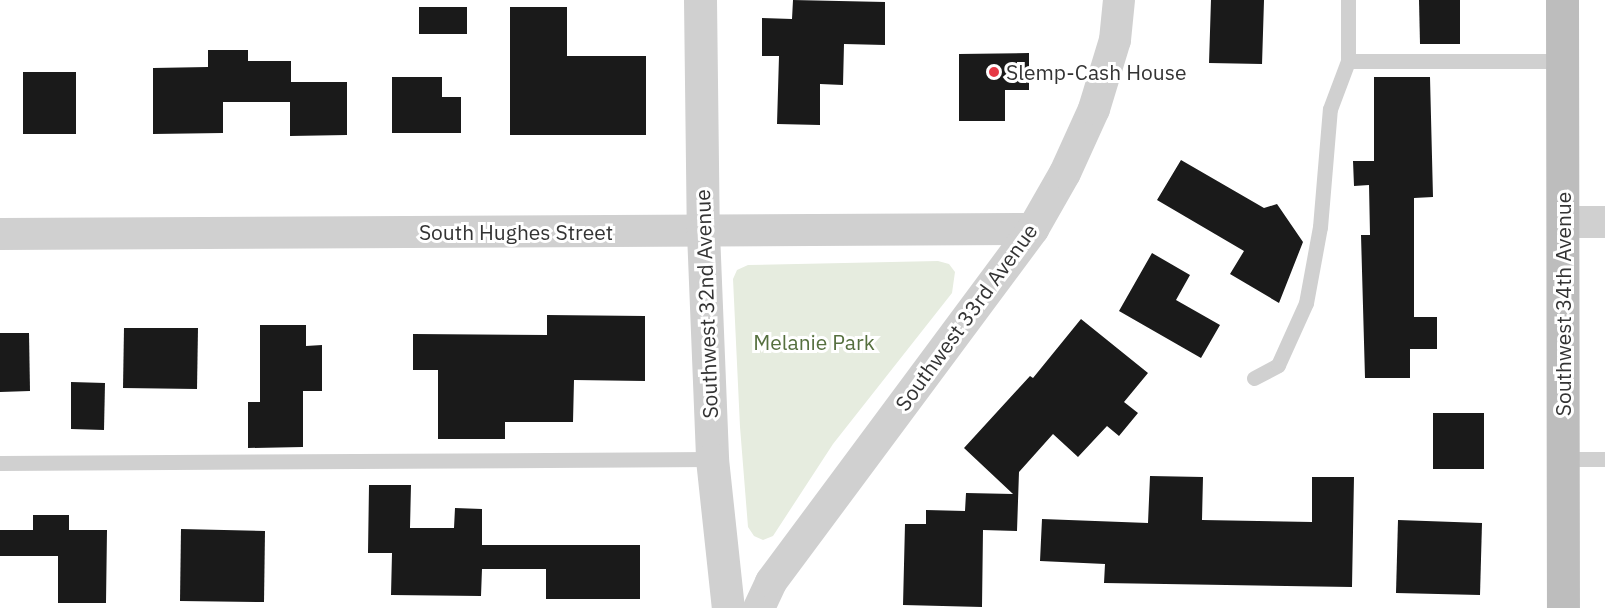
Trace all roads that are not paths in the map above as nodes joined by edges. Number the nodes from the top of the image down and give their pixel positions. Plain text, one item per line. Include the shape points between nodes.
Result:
1 (700, 0) edge
2 (1119, 0) edge
3 (1348, 0) edge
4 (1562, 0) edge
5 (1579, 0) edge
6 (1348, 61) junction
7 (1562, 62) junction
8 (1563, 222) junction
9 (1605, 222) edge
10 (1033, 228) junction
11 (703, 232) junction
12 (0, 234) edge
13 (1254, 378) dead end
14 (712, 459) junction
15 (1563, 459) junction
16 (1605, 459) edge
17 (0, 463) edge
18 (728, 608) edge
19 (759, 608) edge
20 (1563, 608) edge

1 - 11 street, Southwest 32nd Avenue
2 - 10 street, Southwest 33rd Avenue via 1115,40 1094,109 1065,173
3 - 6 lane
4 - 5 lane
4 - 7 main road, Southwest 34th Avenue
6 - 7 lane
6 - 13 lane via 1330,109 1320,227 1306,303 1278,365
7 - 8 main road, Southwest 34th Avenue
8 - 9 street
8 - 15 main road, Southwest 34th Avenue
10 - 11 street, South Hughes Street
10 - 19 street, Southwest 33rd Avenue via 771,582
11 - 12 street, South Hughes Street
11 - 14 street, Southwest 32nd Avenue
14 - 17 lane
14 - 18 street, Southwest 32nd Avenue
15 - 16 lane
15 - 20 main road, Southwest 34th Avenue

